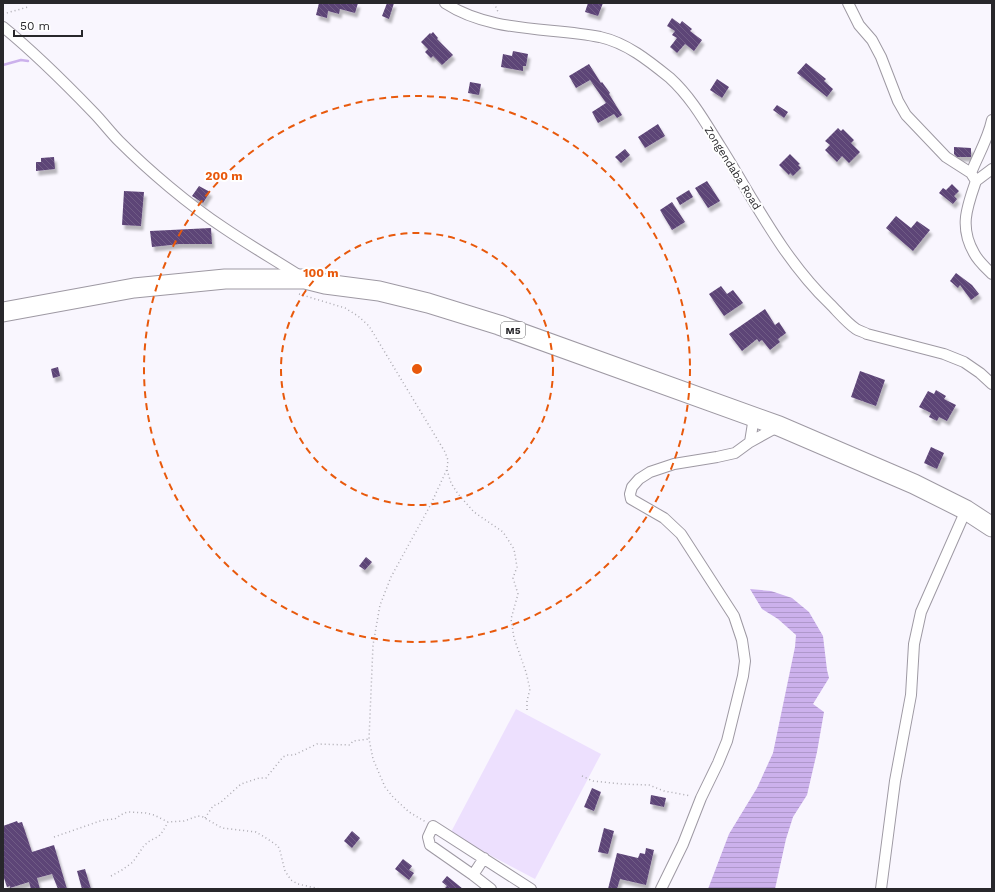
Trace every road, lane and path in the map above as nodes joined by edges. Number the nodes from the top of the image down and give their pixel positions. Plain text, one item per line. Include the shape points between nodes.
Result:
1 (445, 3) edge
2 (848, 3) edge
3 (28, 7) dead end
4 (3, 14) edge
5 (3, 27) edge
6 (992, 120) edge
7 (992, 169) edge
8 (973, 177) junction
9 (992, 274) edge
10 (301, 286) junction
11 (3, 312) edge
12 (992, 384) edge
13 (754, 417) junction
14 (779, 426) junction
15 (750, 442) junction
16 (447, 469) junction
17 (966, 510) junction
18 (992, 527) edge
19 (527, 713) dead end
20 (369, 739) junction
21 (582, 776) dead end
22 (701, 798) junction
23 (205, 818) junction
24 (168, 822) junction
25 (433, 826) junction
26 (54, 837) dead end
27 (484, 858) junction
28 (473, 875) junction
29 (111, 876) dead end
30 (488, 888) edge
31 (320, 889) edge
32 (531, 889) edge
33 (661, 889) edge
34 (881, 889) edge

1 - 12 street, Zongendaba Road via 479,19 601,38 625,46 646,59 691,101 779,243 817,291 856,329 964,362
2 - 8 street via 859,25 872,40 881,57 906,115 946,157
3 - 4 path
5 - 10 street via 52,70 150,170 190,204
6 - 8 street via 985,143 977,156
7 - 8 street
8 - 9 street via 965,233 974,254
10 - 11 highway, M5 via 225,279 134,288
10 - 13 highway, M5 via 325,284 379,291 428,303 499,325
10 - 16 path via 303,296 345,308 369,326 445,452 448,460
13 - 14 highway, M5
13 - 15 street
14 - 15 street
14 - 17 highway, M5 via 914,484
15 - 22 street via 735,453 674,464 650,472 639,479 630,494 631,499 664,518 681,534 734,616 742,640 745,661 743,676 727,741
16 - 19 path via 458,494 474,512 503,532 514,549 517,567 513,578 518,594 511,620 530,689
16 - 20 path via 432,504 391,577 380,606 373,645
17 - 18 highway, M5
17 - 34 street via 922,612 914,644 911,695 895,781
20 - 23 path via 352,741 350,745 317,744 294,755 287,755 266,778 241,784 213,806
20 - 25 path via 373,759 385,787 409,812
21 - 22 path via 593,781 649,785 664,791
22 - 33 street via 683,844
23 - 24 path via 198,816 184,821
23 - 31 path via 222,828 256,832 266,838 278,846 285,870 291,880
24 - 26 path via 154,815 128,812 115,819 103,820
24 - 29 path via 163,831 143,847 133,862
25 - 27 street
25 - 28 street via 428,837 430,845
27 - 28 street
27 - 32 street
28 - 30 street

